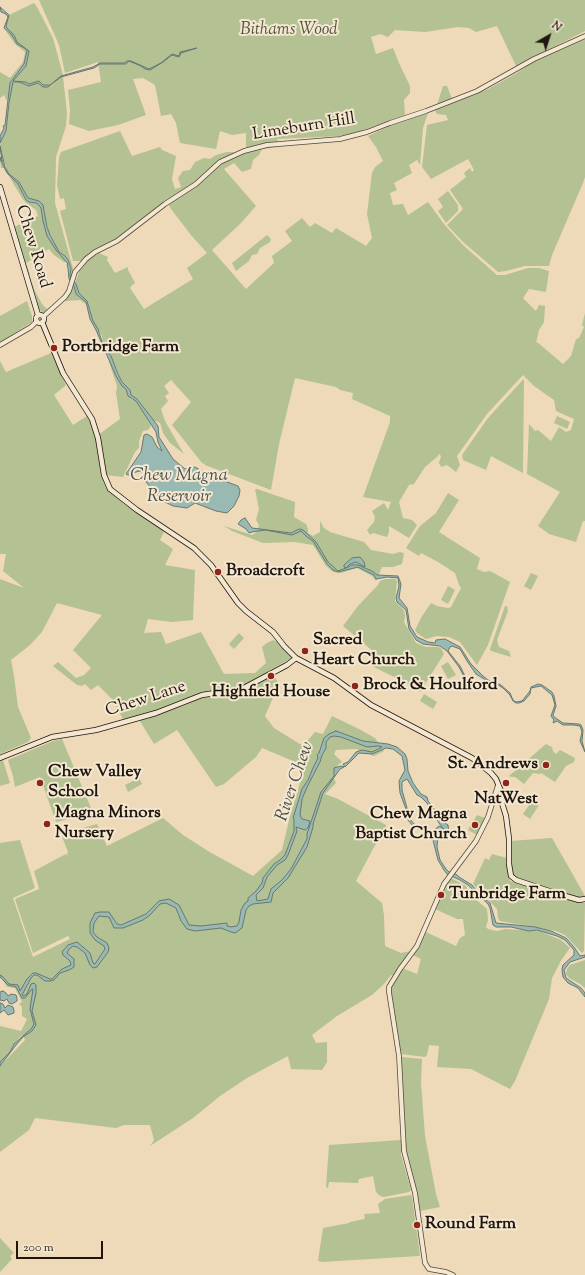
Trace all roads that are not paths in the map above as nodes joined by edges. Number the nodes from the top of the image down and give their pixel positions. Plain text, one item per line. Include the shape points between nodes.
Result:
1 (585, 36) edge
2 (0, 187) edge
3 (38, 315) junction
4 (44, 316) junction
5 (40, 322) junction
6 (0, 345) edge
7 (296, 658) junction
8 (0, 758) edge
9 (498, 785) junction
10 (585, 899) edge
11 (453, 1275) edge

1 - 4 street, Limeburn Hill via 477,91 367,132 340,139 267,145 244,151 220,162 196,184 117,241 86,259 75,272 65,297
2 - 3 main road, Chew Road
3 - 4 main road
3 - 5 main road via 36,318
4 - 5 main road
5 - 6 street
5 - 7 main road via 62,373 92,418 104,475 110,489 194,548 238,603 274,632
7 - 8 main road, Chew Lane via 242,689 202,695 156,713 96,730 52,737
7 - 9 main road via 334,678 371,705 474,760 493,775
9 - 10 main road via 506,816 509,864 513,879 579,900
9 - 11 street via 479,836 440,892 417,946 389,987 399,1056 404,1151 415,1193 425,1263 429,1269

